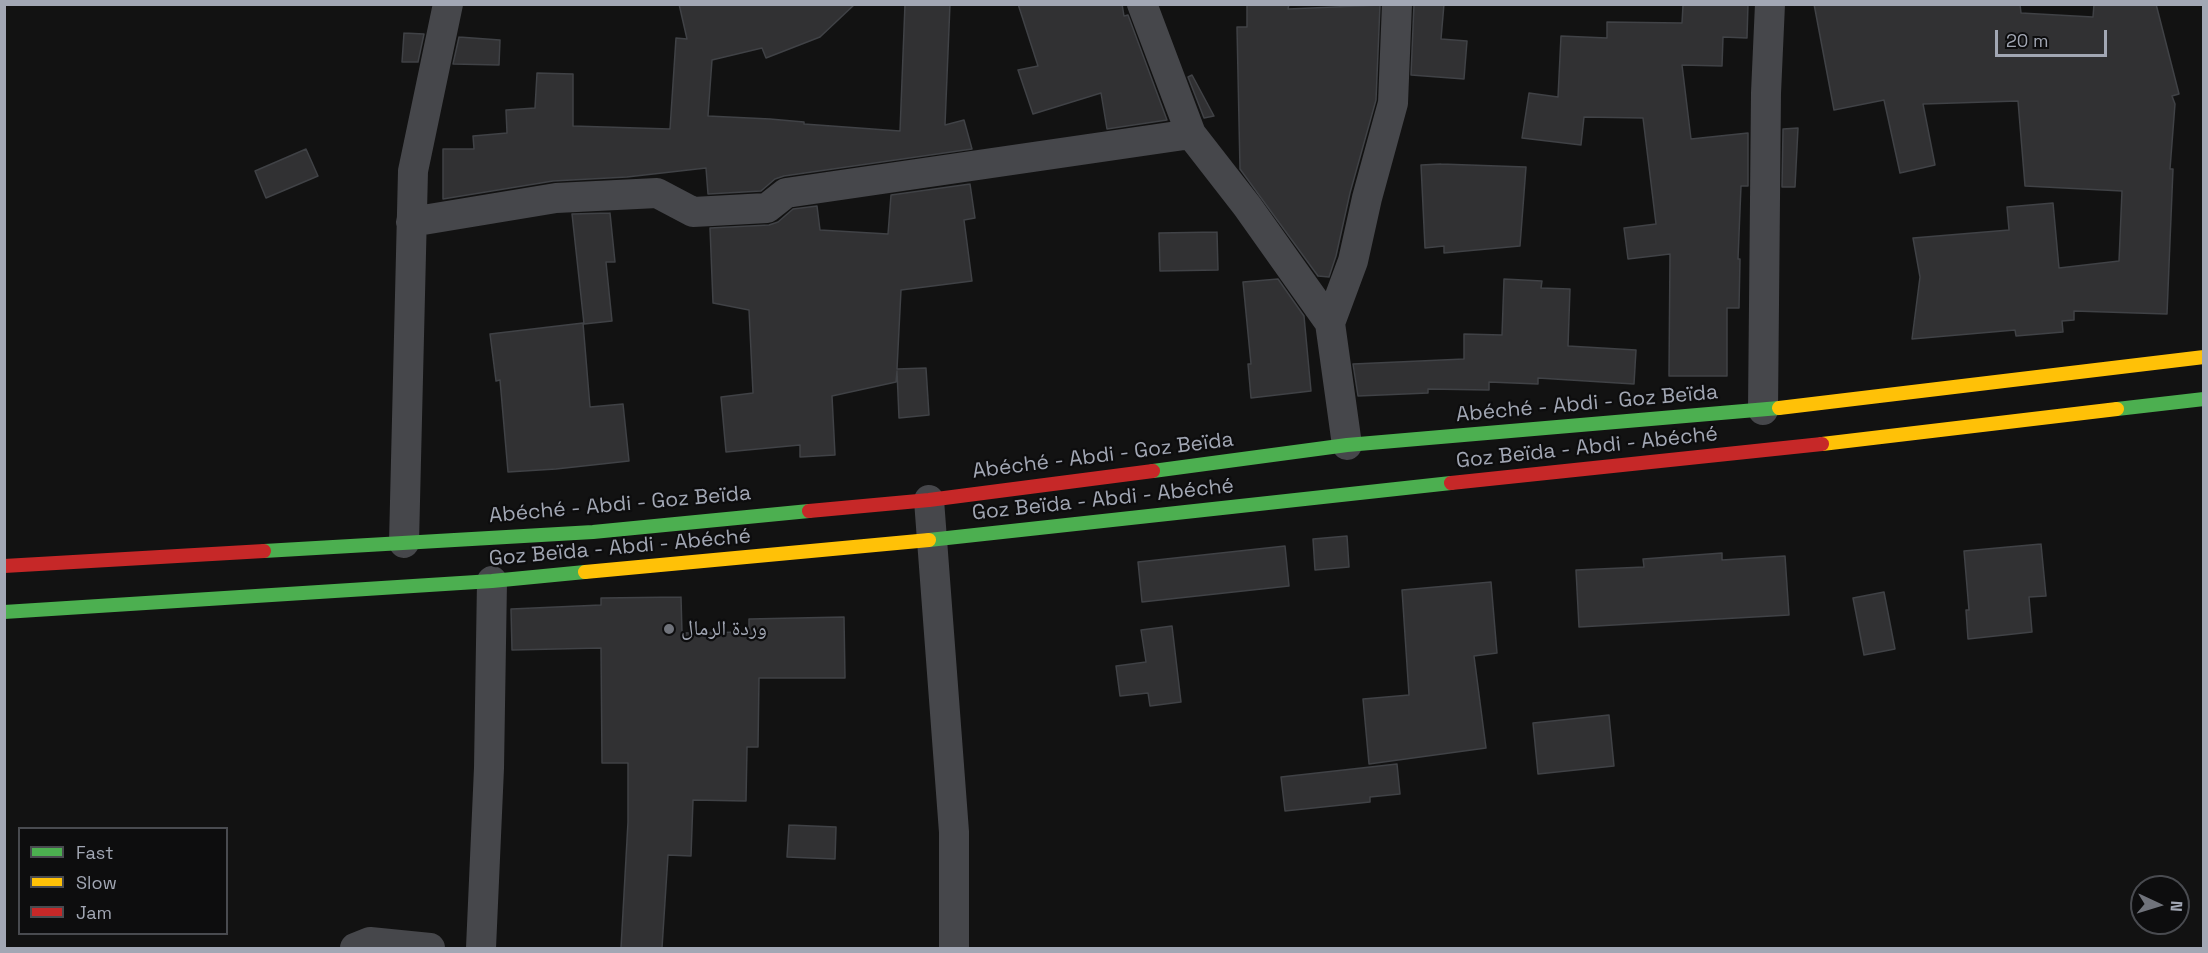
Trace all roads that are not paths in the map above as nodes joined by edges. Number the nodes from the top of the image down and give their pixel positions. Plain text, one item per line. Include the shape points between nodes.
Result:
1 (448, 4) edge
2 (1142, 4) edge
3 (1397, 4) edge
4 (1770, 4) edge
5 (1191, 134) junction
6 (411, 222) junction
7 (1330, 323) junction
8 (2204, 357) edge
9 (2204, 399) edge
10 (1763, 410) junction
11 (1347, 445) junction
12 (929, 500) junction
13 (933, 539) junction
14 (404, 543) junction
15 (4, 566) edge
16 (492, 580) junction
17 (4, 612) edge
18 (355, 948) edge
19 (430, 948) edge
20 (481, 948) edge
21 (954, 948) edge

1 - 6 street via 413,171
2 - 5 street
3 - 7 street via 1393,103 1353,261
4 - 10 street
5 - 6 street via 786,192 767,208 693,212 657,193 556,198
5 - 7 street
6 - 14 street
7 - 11 street
8 - 10 main road, Abéché - Abdi - Goz Beïda
9 - 13 main road, Goz Beïda - Abdi - Abéché via 1766,451
10 - 11 main road, Abéché - Abdi - Goz Beïda
11 - 12 main road, Abéché - Abdi - Goz Beïda
12 - 13 street
12 - 14 main road, Abéché - Abdi - Goz Beïda via 593,532
13 - 16 main road, Goz Beïda - Abdi - Abéché
13 - 21 street via 954,832
14 - 15 main road, Abéché - Abdi - Goz Beïda
16 - 17 main road, Goz Beïda - Abdi - Abéché
16 - 20 street
18 - 19 street via 370,942

